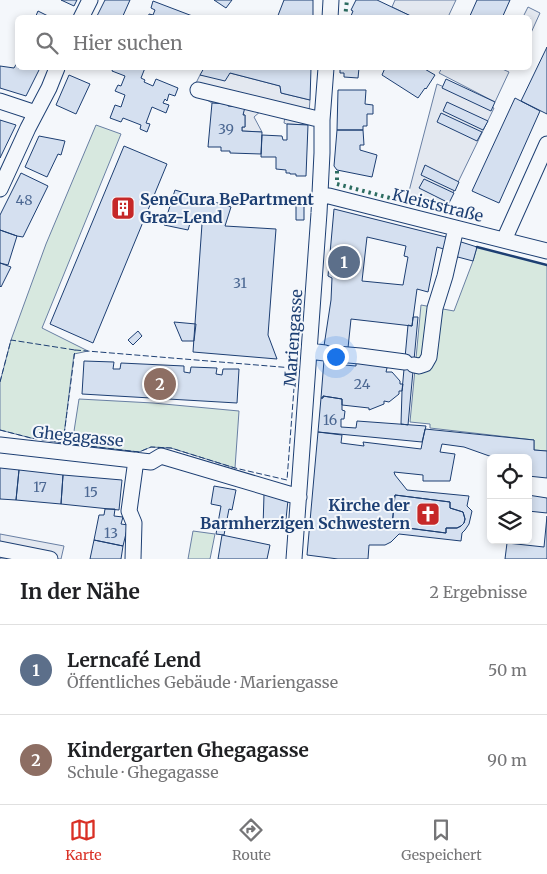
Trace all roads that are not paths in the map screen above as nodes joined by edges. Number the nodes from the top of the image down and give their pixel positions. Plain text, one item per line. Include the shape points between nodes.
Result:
1 (90, 0) edge
2 (331, 0) edge
3 (82, 15) edge
4 (330, 15) edge
5 (56, 70) edge
6 (326, 70) edge
7 (198, 90) dead end
8 (0, 101) edge
9 (36, 113) junction
10 (322, 120) junction
11 (547, 144) edge
12 (0, 189) edge
13 (320, 196) junction
14 (456, 228) junction
15 (504, 240) junction
16 (547, 252) edge
17 (309, 351) junction
18 (0, 446) edge
19 (136, 460) junction
20 (299, 498) junction
21 (0, 549) edge
22 (50, 559) edge
23 (133, 559) edge
24 (294, 559) edge

1 - 3 street
2 - 4 street
5 - 9 street
6 - 10 street, Mariengasse
7 - 10 street
8 - 9 street
9 - 12 street
10 - 13 street, Mariengasse
11 - 15 street
13 - 14 street, Kleiststraße
13 - 17 street, Mariengasse
14 - 15 street, Kleiststraße
14 - 17 street via 435,308 429,357 425,364 418,366
15 - 16 street, Kleiststraße
17 - 20 street, Mariengasse
18 - 19 street, Ghegagasse
19 - 20 street, Ghegagasse via 151,462 161,456
19 - 23 street via 129,511 134,522
20 - 24 street, Mariengasse
21 - 22 street

